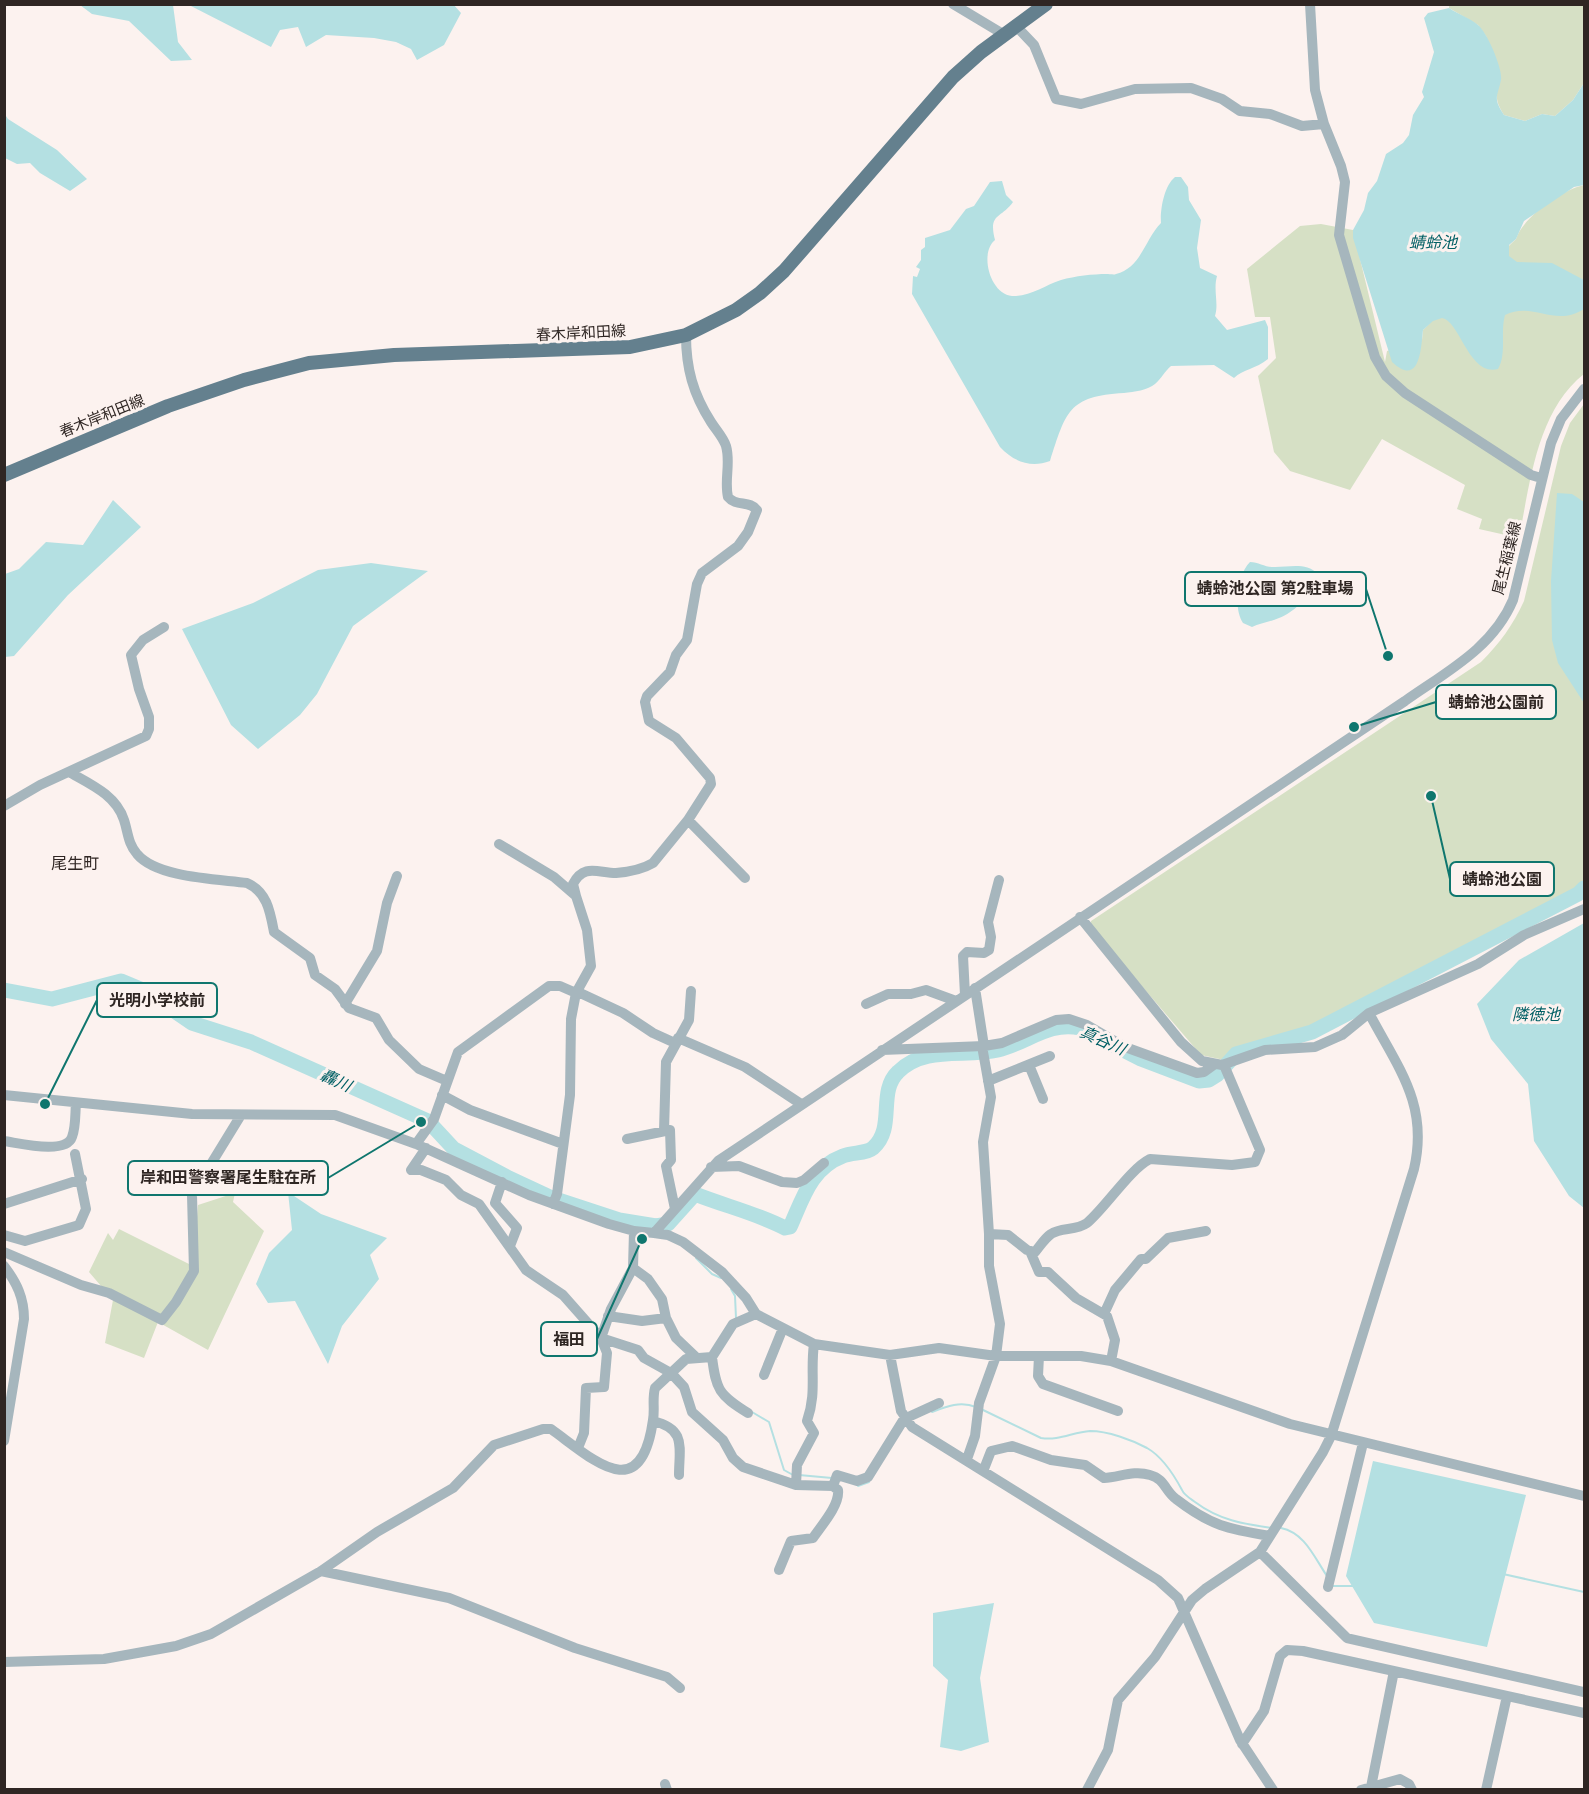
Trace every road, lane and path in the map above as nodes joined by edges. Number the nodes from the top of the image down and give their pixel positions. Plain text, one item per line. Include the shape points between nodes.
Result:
1 (953, 4) edge
2 (1046, 4) edge
3 (1310, 4) edge
4 (1015, 25) junction
5 (1003, 34) junction
6 (1324, 124) junction
7 (686, 335) junction
8 (1584, 389) edge
9 (4, 475) edge
10 (1542, 478) junction
11 (164, 627) dead end
12 (69, 772) junction
13 (4, 806) edge
14 (688, 820) junction
15 (499, 844) dead end
16 (397, 876) dead end
17 (745, 878) dead end
18 (999, 880) dead end
19 (576, 896) junction
20 (1584, 909) edge
21 (1080, 917) junction
22 (975, 988) junction
23 (691, 991) dead end
24 (577, 992) junction
25 (960, 998) junction
26 (345, 1004) junction
27 (866, 1004) dead end
28 (1370, 1013) junction
29 (676, 1041) junction
30 (983, 1046) junction
31 (882, 1050) junction
32 (1050, 1056) dead end
33 (1220, 1064) junction
34 (1029, 1065) junction
35 (447, 1081) junction
36 (988, 1081) junction
37 (4, 1095) edge
38 (442, 1095) junction
39 (1043, 1099) dead end
40 (76, 1103) junction
41 (801, 1104) junction
42 (241, 1115) junction
43 (664, 1131) junction
44 (627, 1139) dead end
45 (4, 1142) edge
46 (563, 1144) junction
47 (421, 1146) junction
48 (75, 1154) dead end
49 (824, 1164) dead end
50 (711, 1167) junction
51 (82, 1179) junction
52 (502, 1182) junction
53 (4, 1204) edge
54 (554, 1204) junction
55 (675, 1209) junction
56 (659, 1228) junction
57 (634, 1231) junction
58 (1206, 1231) dead end
59 (989, 1234) junction
60 (4, 1235) edge
61 (510, 1246) junction
62 (1030, 1251) junction
63 (4, 1252) edge
64 (4, 1266) edge
65 (633, 1268) junction
66 (756, 1314) junction
67 (1104, 1314) junction
68 (608, 1316) junction
69 (666, 1318) junction
70 (783, 1328) junction
71 (601, 1338) junction
72 (814, 1344) junction
73 (890, 1355) junction
74 (996, 1356) junction
75 (1039, 1356) junction
76 (712, 1357) junction
77 (698, 1358) junction
78 (1111, 1361) junction
79 (671, 1373) junction
80 (764, 1375) dead end
81 (939, 1403) dead end
82 (1118, 1411) dead end
83 (748, 1413) dead end
84 (904, 1419) junction
85 (653, 1421) junction
86 (1331, 1436) junction
87 (4, 1441) edge
88 (1363, 1443) junction
89 (578, 1448) junction
90 (967, 1459) junction
91 (984, 1469) junction
92 (679, 1475) dead end
93 (796, 1485) junction
94 (833, 1486) junction
95 (1584, 1496) edge
96 (1270, 1536) junction
97 (1260, 1552) junction
98 (321, 1570) junction
99 (779, 1570) dead end
100 (1328, 1587) dead end
101 (1185, 1611) junction
102 (4, 1662) edge
103 (1394, 1671) junction
104 (680, 1688) dead end
105 (1584, 1692) edge
106 (1507, 1696) junction
107 (1584, 1713) edge
108 (1242, 1744) junction
109 (1366, 1788) edge
110 (1087, 1790) edge
111 (1273, 1790) edge
112 (1412, 1790) edge
113 (1486, 1790) edge

1 - 5 street
2 - 4 main road, 春木岸和田線
3 - 6 street via 1316,90
4 - 5 main road, 春木岸和田線
4 - 6 street via 1034,45 1056,99 1081,104 1135,89 1191,88 1222,99 1240,111 1269,114 1302,126
5 - 7 main road, 春木岸和田線 via 927,105 784,271 736,310
6 - 10 street via 1345,182 1339,235 1375,357 1386,376 1405,393 1531,475
7 - 9 main road, 春木岸和田線 via 639,346 597,350 393,355 309,363 168,406
7 - 14 street via 689,379 725,444 728,496 758,510 738,546 702,573 687,640 670,672 645,702 649,721 676,738 710,778 706,793
8 - 10 street, 尾生稲葉線 via 1558,425
10 - 21 street, 尾生稲葉線 via 1509,610 1494,633 1470,656
11 - 12 street via 143,640 131,655 149,717 146,736
12 - 13 street
12 - 26 street via 112,800 124,820 131,846 146,862 176,873 256,887 270,911 274,932 310,958 315,975 335,989
14 - 17 street
14 - 19 street via 653,863 614,873 590,869 573,884
15 - 19 street via 554,877
16 - 26 street via 377,951
18 - 25 street via 987,922 991,945 984,953 967,952 963,956
19 - 24 street via 587,930 591,966
20 - 28 street via 1524,935 1478,964
21 - 22 street, 尾生稲葉線
21 - 33 street via 1192,1054
22 - 25 street, 尾生稲葉線
22 - 30 street
23 - 29 street via 689,1020
24 - 29 street via 623,1013 653,1033
24 - 35 street via 560,986 549,986 539,992 458,1052
24 - 46 street via 571,1018 570,1095
25 - 27 street via 926,990 888,994
25 - 31 street, 尾生稲葉線
26 - 35 street via 376,1018 389,1040 419,1069
28 - 33 street via 1323,1044 1265,1050
28 - 86 street via 1410,1088 1420,1133 1418,1154
29 - 41 street via 745,1067
29 - 43 street via 666,1062
30 - 31 street
30 - 33 street via 1002,1043 1056,1020 1070,1019 1125,1047 1197,1073
30 - 36 street
31 - 41 street, 尾生稲葉線
32 - 34 street
33 - 62 street via 1260,1150 1255,1162 1232,1165 1150,1159 1080,1228 1052,1233 1035,1252
34 - 36 street
34 - 39 street
35 - 38 street
36 - 59 street via 991,1097 983,1142
37 - 40 street
38 - 46 street via 470,1110
38 - 47 street
40 - 42 street
40 - 45 street via 72,1138 67,1144 54,1147
41 - 50 street, 尾生稲葉線
42 - 47 street via 335,1114
42 - 63 street via 192,1195 194,1271 162,1320 109,1293
43 - 44 street
43 - 55 street via 670,1130 671,1160 666,1166
46 - 54 street
47 - 52 street
47 - 61 street via 411,1170 446,1180 461,1195 479,1204
48 - 51 street
49 - 50 street via 797,1182 782,1182 739,1166
50 - 55 street, 尾生稲葉線
51 - 53 street
51 - 60 street via 86,1209 79,1225 25,1241
52 - 54 street
52 - 61 street via 495,1203 517,1228
54 - 57 street
55 - 56 street, 尾生稲葉線
56 - 57 street
56 - 66 street via 722,1272
57 - 65 street
58 - 67 street via 1168,1238 1146,1259 1141,1259 1115,1290
59 - 62 street via 1008,1235
59 - 74 street via 989,1266 1000,1324
61 - 71 street via 526,1270 563,1294
62 - 67 street via 1039,1272 1048,1272 1076,1298
64 - 87 street via 16,1281 24,1302
65 - 68 street
65 - 69 street via 648,1279 662,1299
66 - 70 street
66 - 76 street via 733,1324
67 - 78 street via 1115,1340
68 - 69 street via 642,1321
68 - 71 street
69 - 77 street via 676,1338
70 - 72 street
70 - 80 street
71 - 79 street via 638,1350 644,1358
71 - 89 street via 607,1353 604,1386 586,1388 584,1433
72 - 73 street
72 - 93 street via 814,1400 807,1421 814,1433 797,1465
73 - 74 street via 939,1348
73 - 84 street
74 - 75 street
74 - 90 street via 979,1402 975,1436
75 - 78 street
75 - 82 street via 1038,1376 1043,1384
76 - 77 street
76 - 83 street via 719,1391
77 - 79 street via 686,1359
78 - 86 street
79 - 85 street via 655,1388
79 - 93 street via 684,1387 692,1412 723,1440 743,1467
81 - 84 street
84 - 90 street
84 - 94 street via 868,1477 857,1481 837,1475
85 - 89 street via 639,1465 633,1469 605,1467
85 - 92 street via 671,1427 679,1438
86 - 88 street
86 - 96 street
88 - 95 street
88 - 100 street
89 - 98 street via 551,1429 494,1445 453,1488
90 - 91 street
91 - 96 street via 991,1451 1012,1446 1052,1460 1085,1465 1104,1478 1138,1472 1164,1483 1171,1495 1212,1523
91 - 101 street via 1158,1580 1178,1598
93 - 94 street
94 - 99 street via 839,1495 813,1538 791,1541
96 - 97 street
97 - 101 street via 1205,1589
97 - 105 street via 1347,1638
98 - 102 street via 211,1634 176,1646 104,1659
98 - 104 street via 449,1598 575,1648 667,1677
101 - 108 street
101 - 110 street via 1155,1657 1118,1700 1108,1750
103 - 106 street
103 - 108 street via 1287,1650 1281,1656 1264,1711
103 - 109 street
106 - 107 street
106 - 113 street
108 - 111 street
109 - 112 street via 1400,1779 1410,1784

